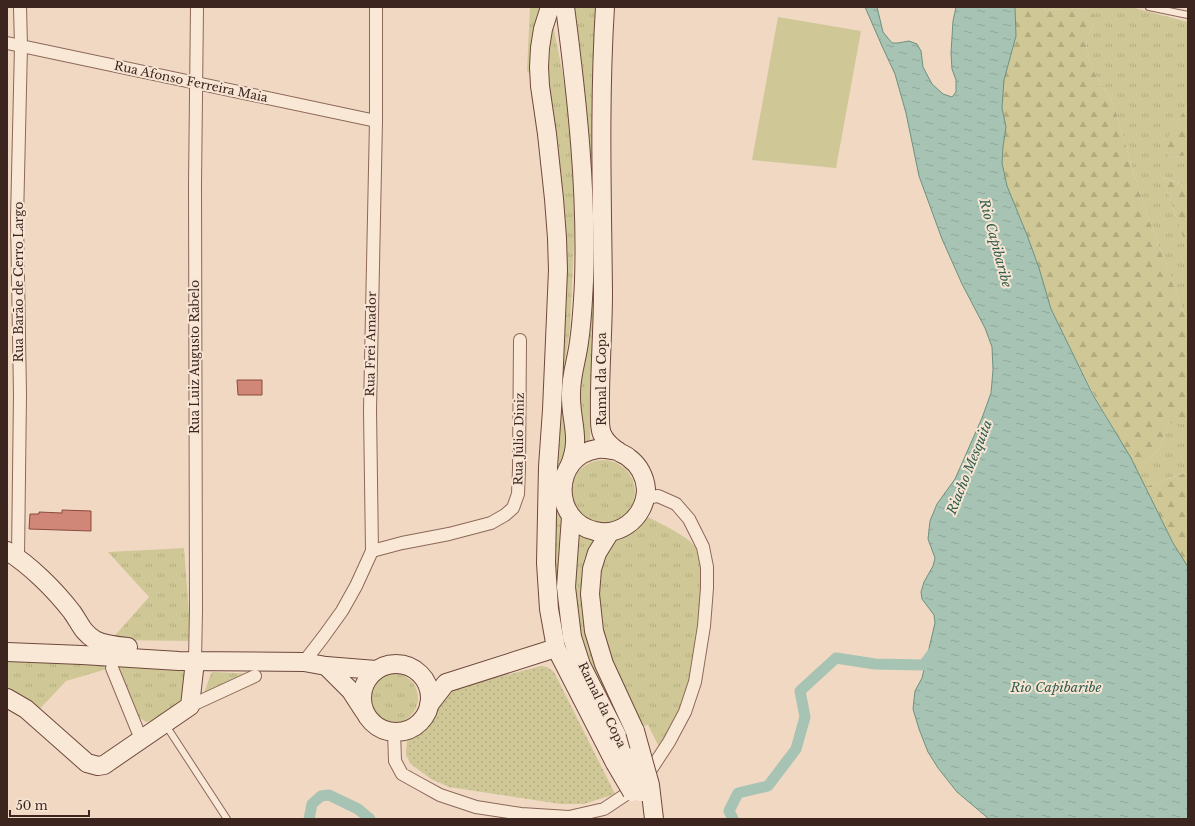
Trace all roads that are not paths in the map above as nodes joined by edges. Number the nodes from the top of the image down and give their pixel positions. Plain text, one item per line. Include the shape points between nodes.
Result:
1 (20, 7) edge
2 (197, 7) edge
3 (376, 7) edge
4 (550, 7) edge
5 (565, 7) edge
6 (605, 7) edge
7 (1149, 7) edge
8 (1188, 15) edge
9 (7, 43) edge
10 (21, 46) junction
11 (196, 84) junction
12 (376, 122) junction
13 (520, 340) dead end
14 (618, 451) junction
15 (567, 470) junction
16 (555, 494) junction
17 (644, 502) junction
18 (571, 517) junction
19 (610, 532) junction
20 (372, 551) junction
21 (12, 554) edge
22 (85, 633) junction
23 (556, 648) junction
24 (7, 652) edge
25 (82, 655) junction
26 (187, 661) junction
27 (304, 662) junction
28 (326, 666) junction
29 (112, 668) dead end
30 (376, 670) junction
31 (419, 673) junction
32 (255, 676) dead end
33 (446, 683) junction
34 (7, 698) edge
35 (429, 705) junction
36 (190, 706) junction
37 (364, 711) junction
38 (164, 723) junction
39 (394, 732) junction
40 (141, 739) junction
41 (622, 760) junction
42 (227, 819) edge
43 (647, 819) edge
44 (650, 819) edge
45 (654, 819) edge

1 - 10 street, Rua Barão de Cerro Largo
2 - 11 street, Rua Luiz Augusto Rabelo
3 - 12 street, Rua Frei Amador
4 - 16 street via 543,29 539,67 557,238
5 - 15 street, Ramal da Copa via 583,168 585,232 583,311 571,392 576,437 574,454
6 - 14 street, Ramal da Copa via 602,59 603,294 600,419 602,435
7 - 8 lane
9 - 10 street, Rua Afonso Ferreira Maia
10 - 11 street, Rua Afonso Ferreira Maia
10 - 21 street, Rua Barão de Cerro Largo via 17,220 20,394
11 - 12 street, Rua Afonso Ferreira Maia
11 - 26 street, Rua Luiz Augusto Rabelo via 196,610
12 - 20 street, Rua Frei Amador via 370,410
13 - 20 street, Rua Júlio Diniz via 518,494 513,508 491,523
14 - 15 street via 596,449 585,453
14 - 17 street, Ramal da Copa via 638,466 644,477
15 - 16 street
16 - 18 street
16 - 23 street via 546,563 549,608
17 - 19 street, Ramal da Copa via 632,522
17 - 39 street via 650,497 658,496 676,504 689,519 703,547 707,567 707,588 695,682 685,712 648,774 628,793 604,809 569,817 521,814 476,807 440,794 402,774 395,761
18 - 19 street via 589,530
18 - 41 street, Ramal da Copa via 566,587 572,637 581,666
19 - 45 street, Ramal da Copa, bridge via 597,553 592,569 590,594 594,631 604,664 635,730 650,785
20 - 27 street, Rua Frei Amador via 345,605
21 - 22 street via 57,595
22 - 25 street
22 - 26 street via 108,645 136,648
23 - 33 street
23 - 41 street
24 - 25 street
25 - 26 street
26 - 27 street
26 - 36 street, Rua Luiz Augusto Rabelo
27 - 28 street
28 - 30 street
28 - 37 street via 351,691
29 - 40 street
30 - 31 street via 398,664
30 - 37 street via 363,688
31 - 33 street
31 - 35 street via 430,693
32 - 36 street
33 - 35 street
34 - 40 street via 26,709 93,766 104,765
35 - 39 street via 418,723 410,729
36 - 38 street
37 - 39 street via 378,727
38 - 40 street
38 - 42 lane
41 - 43 street, bridge
41 - 44 street, Ramal da Copa, bridge

